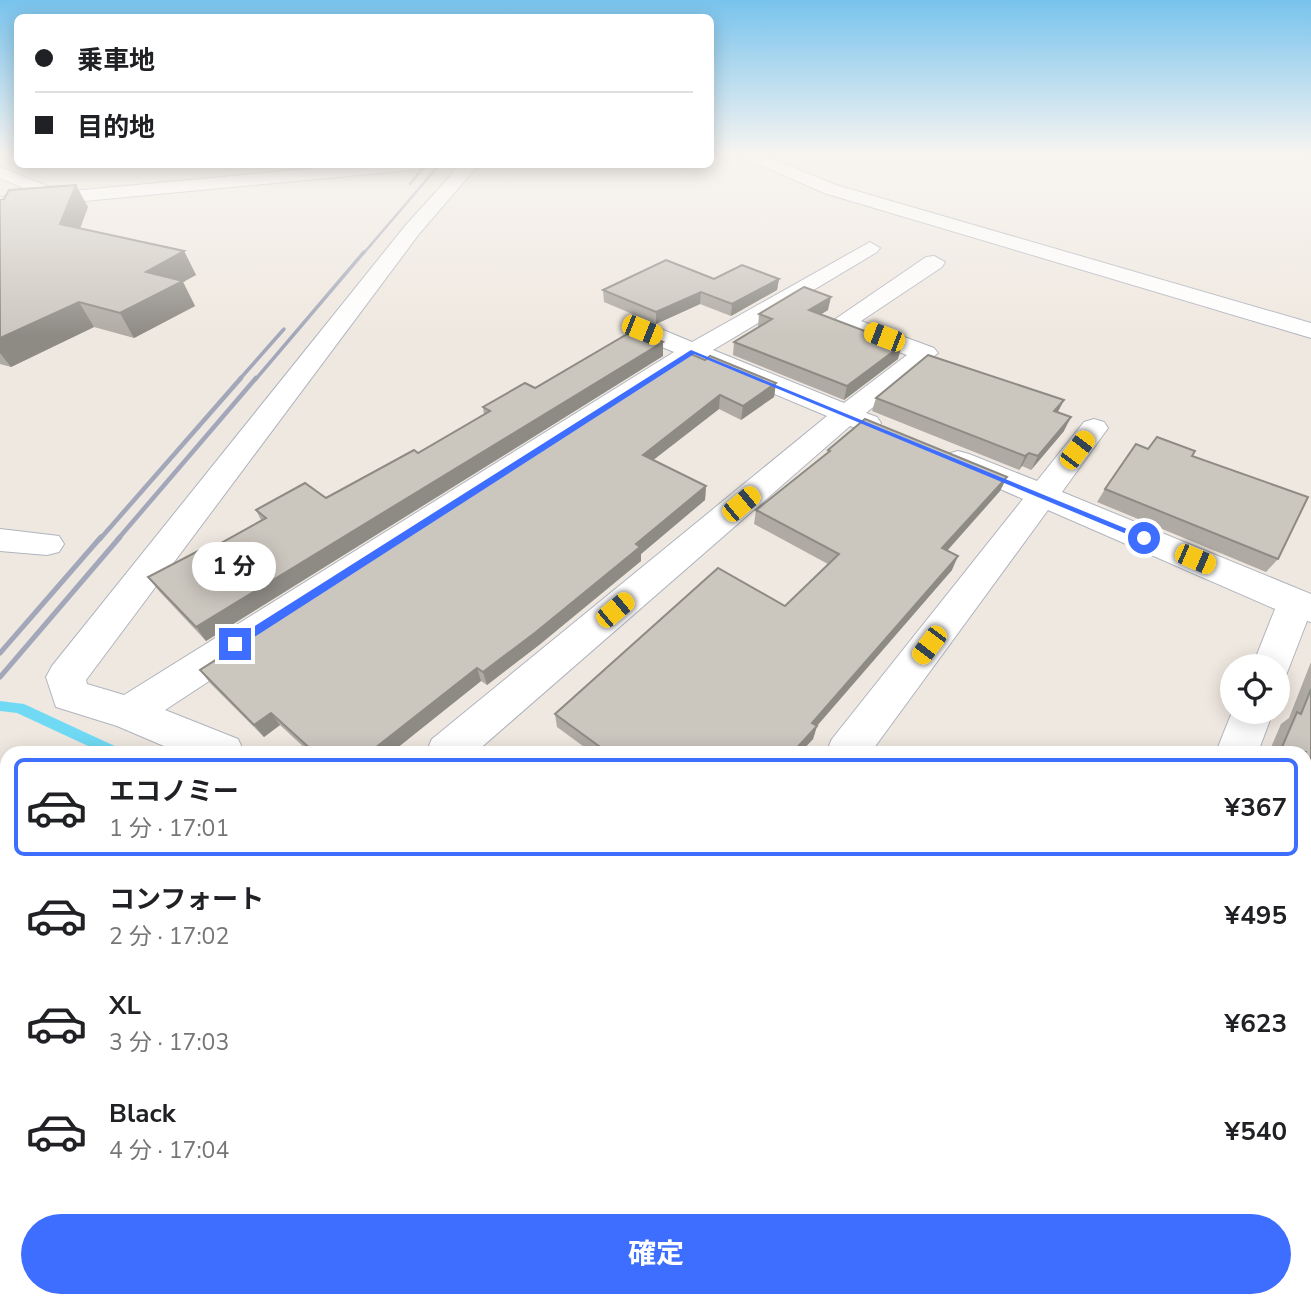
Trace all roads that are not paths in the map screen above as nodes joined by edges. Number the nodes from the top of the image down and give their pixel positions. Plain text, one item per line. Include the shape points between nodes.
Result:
1 (426, 214) edge
2 (917, 214) edge
3 (870, 248) dead end
4 (934, 262) dead end
5 (642, 330) edge
6 (1311, 331) edge
7 (694, 351) junction
8 (846, 415) junction
9 (1094, 428) dead end
10 (895, 435) edge
11 (932, 450) edge
12 (1043, 494) junction
13 (0, 540) edge
14 (47, 544) dead end
15 (1303, 606) edge
16 (1278, 654) edge
17 (128, 713) junction
18 (1248, 724) edge
19 (208, 746) edge
20 (454, 746) edge
21 (852, 746) edge
22 (1239, 746) edge

1 - 17 street via 66,677 70,695
2 - 6 street
3 - 7 street
4 - 8 street via 844,321 925,353
5 - 7 street
7 - 8 street
7 - 17 street
8 - 10 street
8 - 20 street
9 - 12 street
11 - 12 street
12 - 15 street
12 - 21 street
13 - 14 street
15 - 16 street
17 - 19 street
18 - 22 street

